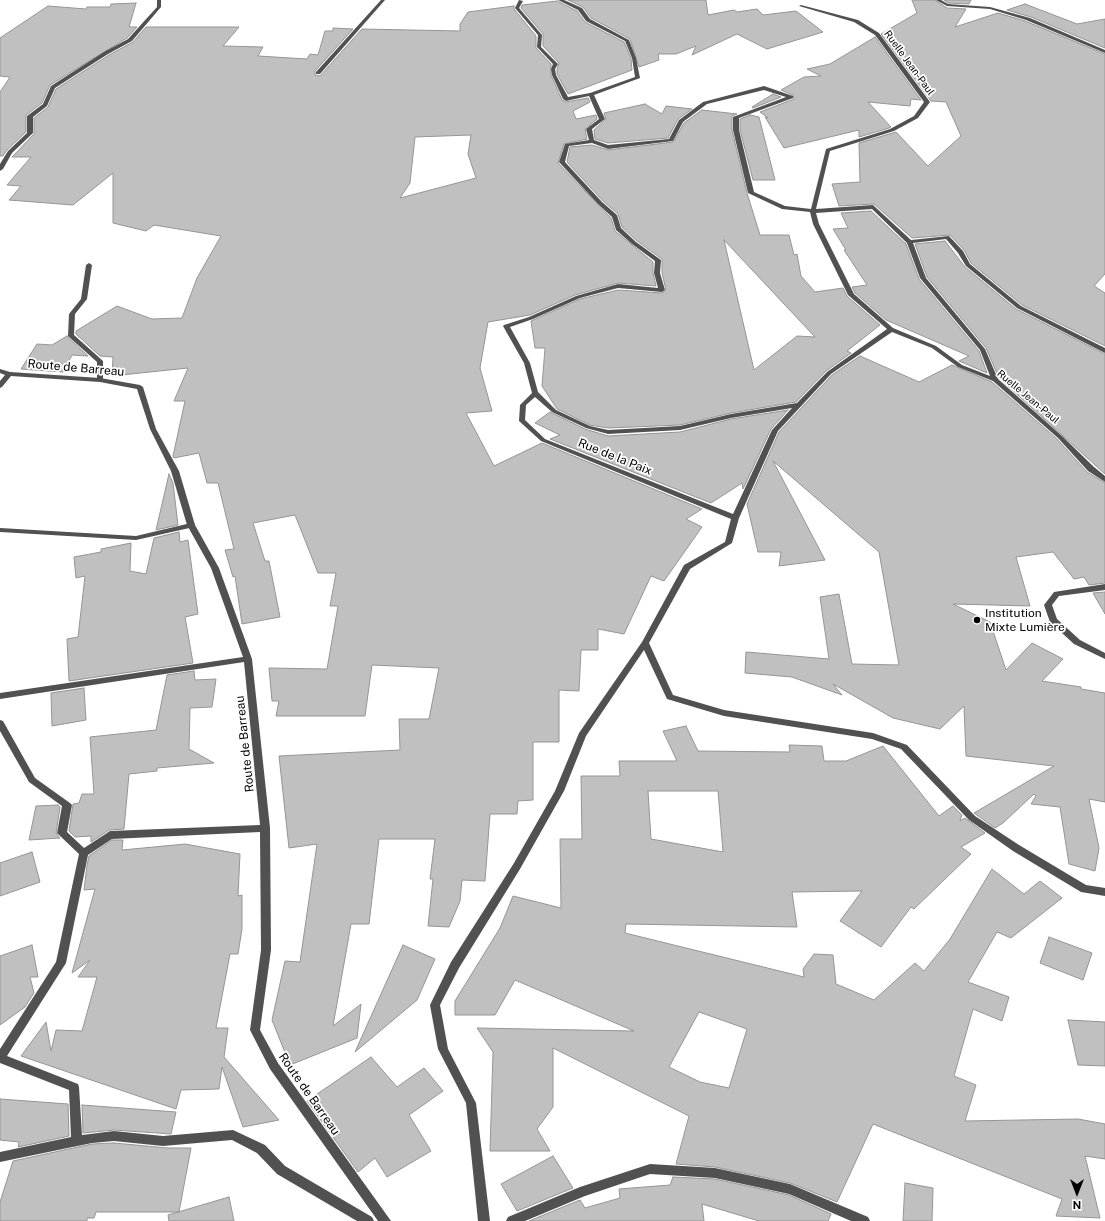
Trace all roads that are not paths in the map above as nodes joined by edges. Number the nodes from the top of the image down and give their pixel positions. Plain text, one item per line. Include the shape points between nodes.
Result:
1 (159, 0) edge
2 (383, 0) edge
3 (515, 0) edge
4 (560, 0) edge
5 (938, 0) edge
6 (524, 1) edge
7 (801, 6) dead end
8 (1105, 52) edge
9 (318, 73) dead end
10 (591, 94) junction
11 (592, 140) junction
12 (0, 169) edge
13 (813, 211) junction
14 (910, 242) junction
15 (89, 265) dead end
16 (890, 329) junction
17 (1105, 351) edge
18 (0, 371) edge
19 (9, 374) junction
20 (100, 380) junction
21 (995, 380) junction
22 (0, 386) edge
23 (535, 394) junction
24 (797, 405) junction
25 (1105, 480) edge
26 (735, 518) junction
27 (191, 525) junction
28 (0, 530) edge
29 (1105, 587) edge
30 (645, 643) junction
31 (1105, 656) edge
32 (248, 659) junction
33 (0, 696) edge
34 (0, 723) edge
35 (265, 828) junction
36 (84, 853) junction
37 (1105, 892) edge
38 (77, 1141) junction
39 (0, 1157) edge
40 (368, 1221) edge
41 (385, 1221) edge
42 (484, 1221) edge
43 (512, 1221) edge
44 (864, 1221) edge

1 - 12 street via 159,7 130,40 53,87 45,105 30,116 30,133 10,152
2 - 9 street
3 - 6 street
4 - 10 street via 580,9 588,20 627,40 634,58 638,78
5 - 8 street via 947,5 990,8 1028,19
6 - 10 street via 517,8 540,36 539,47 556,64 552,69 566,99
7 - 13 street, Ruelle Jean-Paul via 856,21 877,34 927,102 916,117 892,130 828,150
10 - 11 street via 602,119 589,129
11 - 13 street via 608,147 671,140 681,121 705,103 764,88 791,96 736,117 736,130 751,193 784,208
11 - 23 street via 567,145 562,162 600,204 615,216 618,229 658,260 657,273 662,290 618,286 578,297 506,326 527,363
13 - 14 street via 873,207
13 - 16 street, Ruelle Jean-Paul via 816,224 851,295
14 - 17 street via 947,237 961,252 968,265 1019,307
14 - 21 street via 923,278 984,350
15 - 20 street via 84,299 72,314 71,336 100,361
16 - 21 street, Ruelle Jean-Paul via 934,347 960,366
16 - 24 street via 829,373
18 - 19 street, Route de Barreau
19 - 20 street, Route de Barreau
19 - 22 street
20 - 27 street, Route de Barreau via 140,387 152,429 175,471
21 - 25 street, Ruelle Jean-Paul
23 - 24 street via 554,411 588,427 608,432 680,428
23 - 26 street, Rue de la Paix via 523,405 522,421 543,440
24 - 26 street via 775,430
26 - 30 street via 728,543 687,567
27 - 28 street via 136,538
27 - 32 street, Route de Barreau via 215,568
29 - 31 street via 1057,594 1048,605 1053,620 1077,642
30 - 37 street via 670,697 724,713 873,736 904,747 972,818 1084,889
30 - 42 street via 582,735 560,791 455,965 435,1005 444,1049 471,1104
32 - 33 street
32 - 35 street, Route de Barreau
34 - 36 street via 32,780 67,805 62,833
35 - 36 street via 110,836
35 - 41 street, Route de Barreau via 266,950 255,1030 274,1066
36 - 38 street via 61,963 0,1058 74,1087
38 - 39 street
38 - 40 street via 114,1136 163,1141 233,1135 261,1149 281,1170
43 - 44 street via 584,1191 650,1169 715,1173 790,1189

